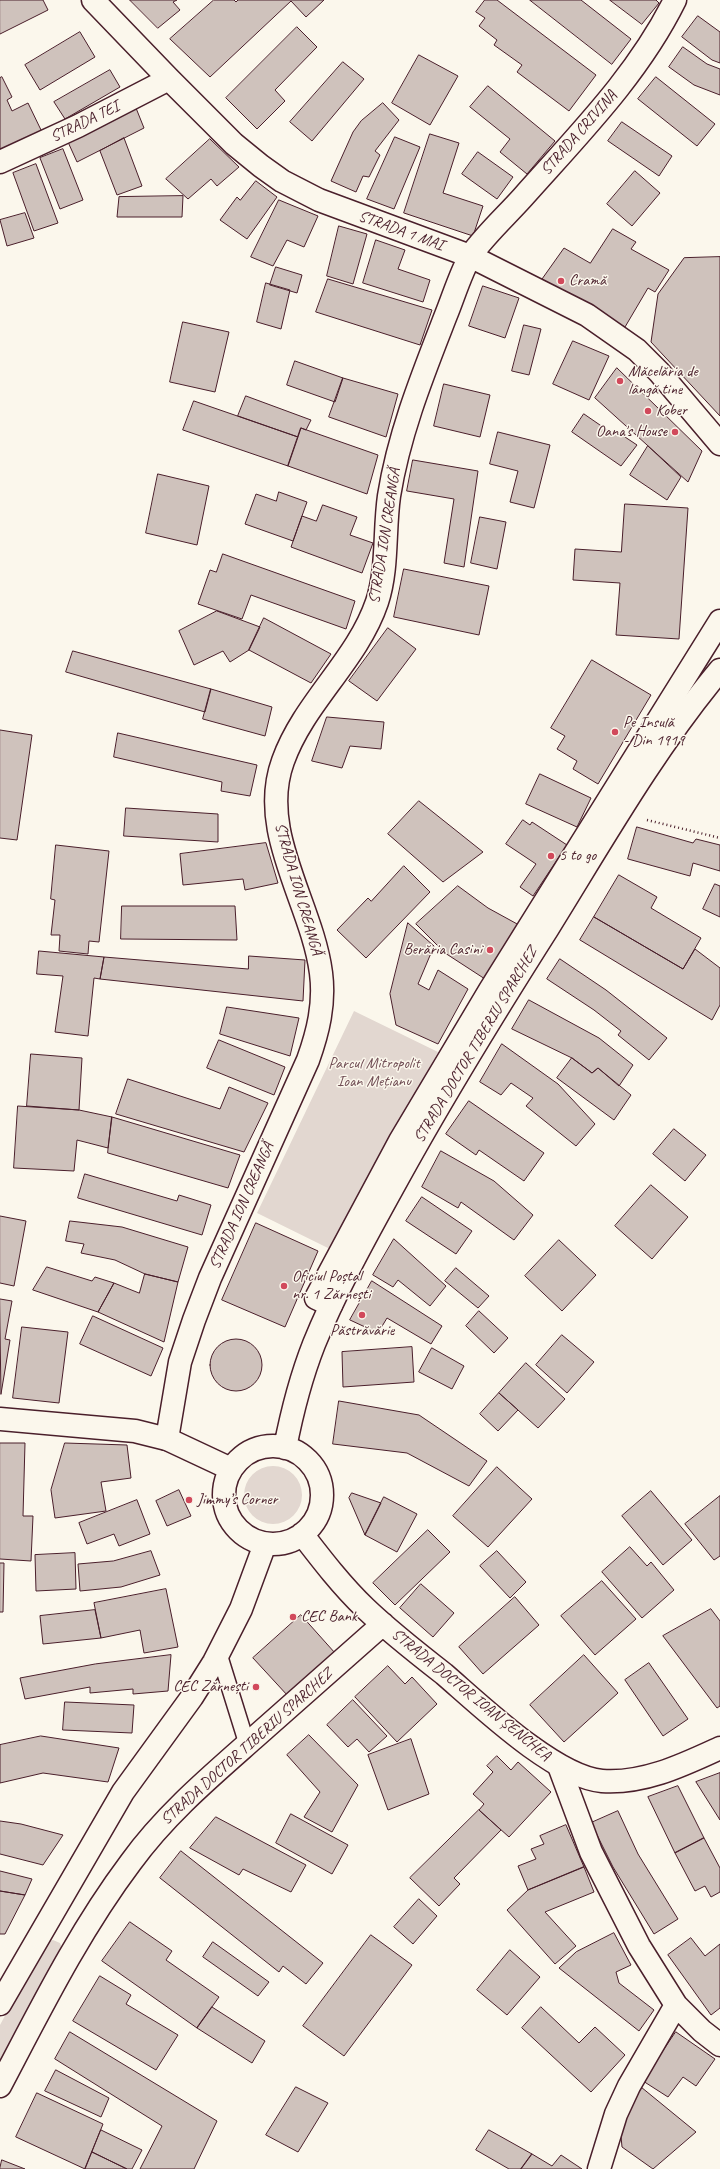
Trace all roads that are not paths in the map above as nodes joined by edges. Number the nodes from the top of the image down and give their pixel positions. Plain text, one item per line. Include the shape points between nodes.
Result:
1 (93, 0) edge
2 (675, 0) edge
3 (169, 79) junction
4 (0, 162) edge
5 (470, 256) junction
6 (720, 444) edge
7 (720, 621) edge
8 (696, 660) junction
9 (718, 672) edge
10 (331, 1305) junction
11 (0, 1419) edge
12 (167, 1439) junction
13 (285, 1448) junction
14 (231, 1469) junction
15 (302, 1534) junction
16 (265, 1544) junction
17 (384, 1624) junction
18 (219, 1654) junction
19 (247, 1744) junction
20 (720, 1748) edge
21 (558, 1766) junction
22 (0, 2004) edge
23 (676, 2005) junction
24 (720, 2045) edge
25 (0, 2086) edge
26 (599, 2169) edge

1 - 3 street, STRADA 1 MAI
2 - 5 street, STRADA CRIVINA via 659,31 616,90
3 - 4 street, STRADA TEI via 78,126
3 - 5 street, STRADA 1 MAI via 234,144 282,181 319,200
5 - 6 street, STRADA 1 MAI via 546,293 615,333 659,372
5 - 12 street, STRADA ION CREANGĂ via 414,399 398,451 389,497 378,599 356,645 298,731 281,767 276,788 275,811 322,974 318,1032 194,1320 180,1362
7 - 8 street
8 - 9 street
8 - 10 street via 490,990 400,1141 316,1298
9 - 10 street, STRADA DOCTOR TIBERIU SPARCHEZ via 654,761 495,1012 413,1150
10 - 13 street, STRADA DOCTOR TIBERIU SPARCHEZ via 314,1344 298,1393
11 - 12 street via 135,1431
12 - 14 street
13 - 14 street via 270,1446 254,1450 241,1458
13 - 15 street via 302,1456 314,1469 321,1487 321,1505 314,1522
14 - 16 street via 225,1486 224,1503 230,1519 240,1532
15 - 16 street via 288,1541
15 - 17 street, STRADA DOCTOR IOAN ȘENCHEA via 347,1589
16 - 18 street via 241,1609
17 - 19 street, STRADA DOCTOR TIBERIU SPARCHEZ
17 - 21 street, STRADA DOCTOR IOAN ȘENCHEA via 500,1722
18 - 19 lane
18 - 22 street via 192,1697 123,1792
19 - 25 street, STRADA DOCTOR TIBERIU SPARCHEZ via 161,1825 131,1861 69,1958
20 - 21 street, STRADA DOCTOR IOAN ȘENCHEA via 660,1774 628,1780 602,1781 579,1776
21 - 23 street via 606,1883 639,1946
23 - 24 street
23 - 26 street via 628,2086 616,2114

